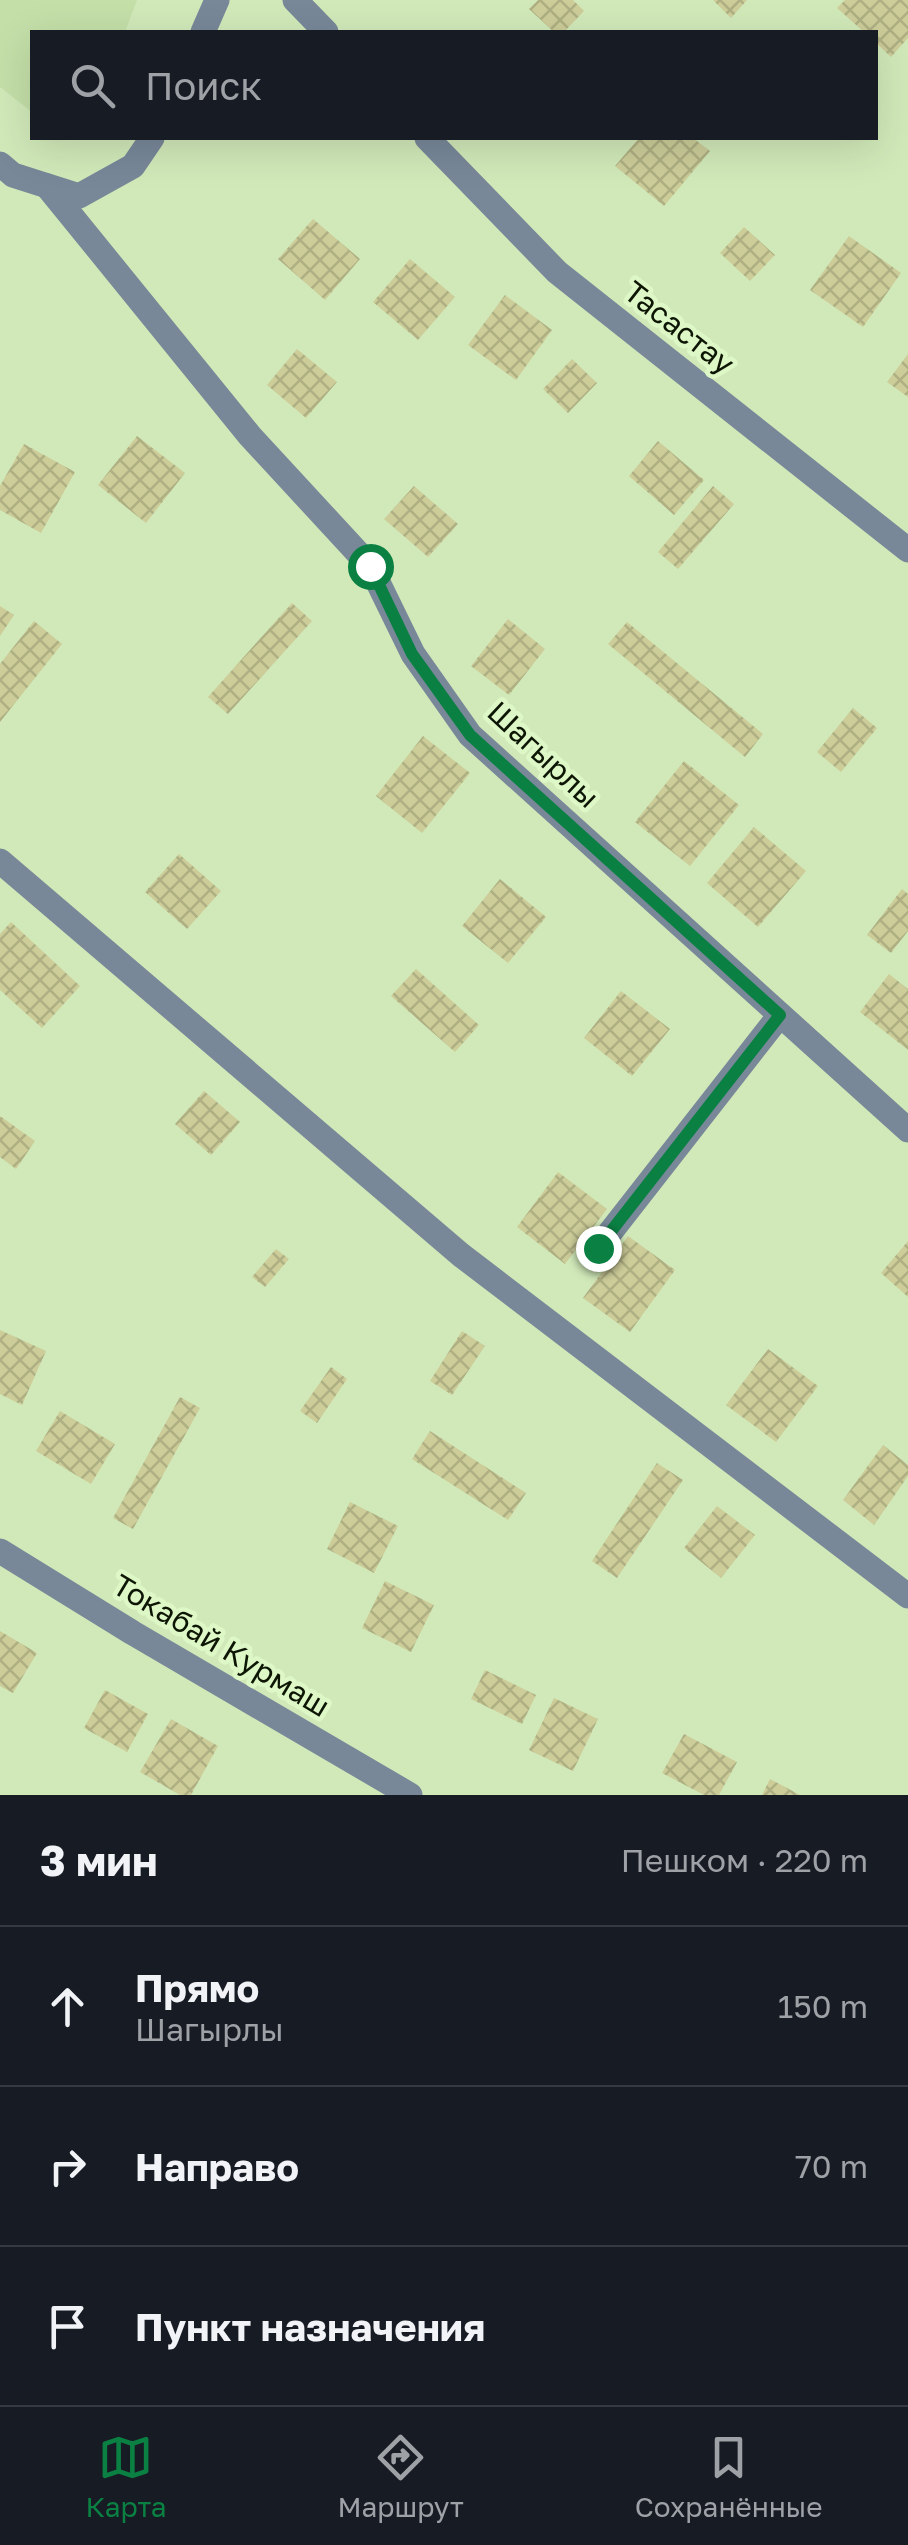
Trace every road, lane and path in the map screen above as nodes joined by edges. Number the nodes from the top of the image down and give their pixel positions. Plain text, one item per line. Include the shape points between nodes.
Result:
1 (217, 0) edge
2 (294, 0) edge
3 (204, 30) edge
4 (324, 30) edge
5 (151, 140) edge
6 (429, 140) edge
7 (0, 164) edge
8 (47, 186) junction
9 (908, 550) edge
10 (0, 861) edge
11 (780, 1015) junction
12 (908, 1130) edge
13 (598, 1248) dead end
14 (0, 1550) edge
15 (908, 1596) edge
16 (410, 1795) edge

1 - 3 street
2 - 4 street
5 - 8 street via 132,166 79,196
6 - 9 street, Тасастау via 557,272
7 - 8 street
8 - 11 street, Шагырлы via 250,436 370,566 412,654 470,735
10 - 15 street via 461,1255
11 - 12 street, Шагырлы
11 - 13 street
14 - 16 street, Токабай Курмаш

